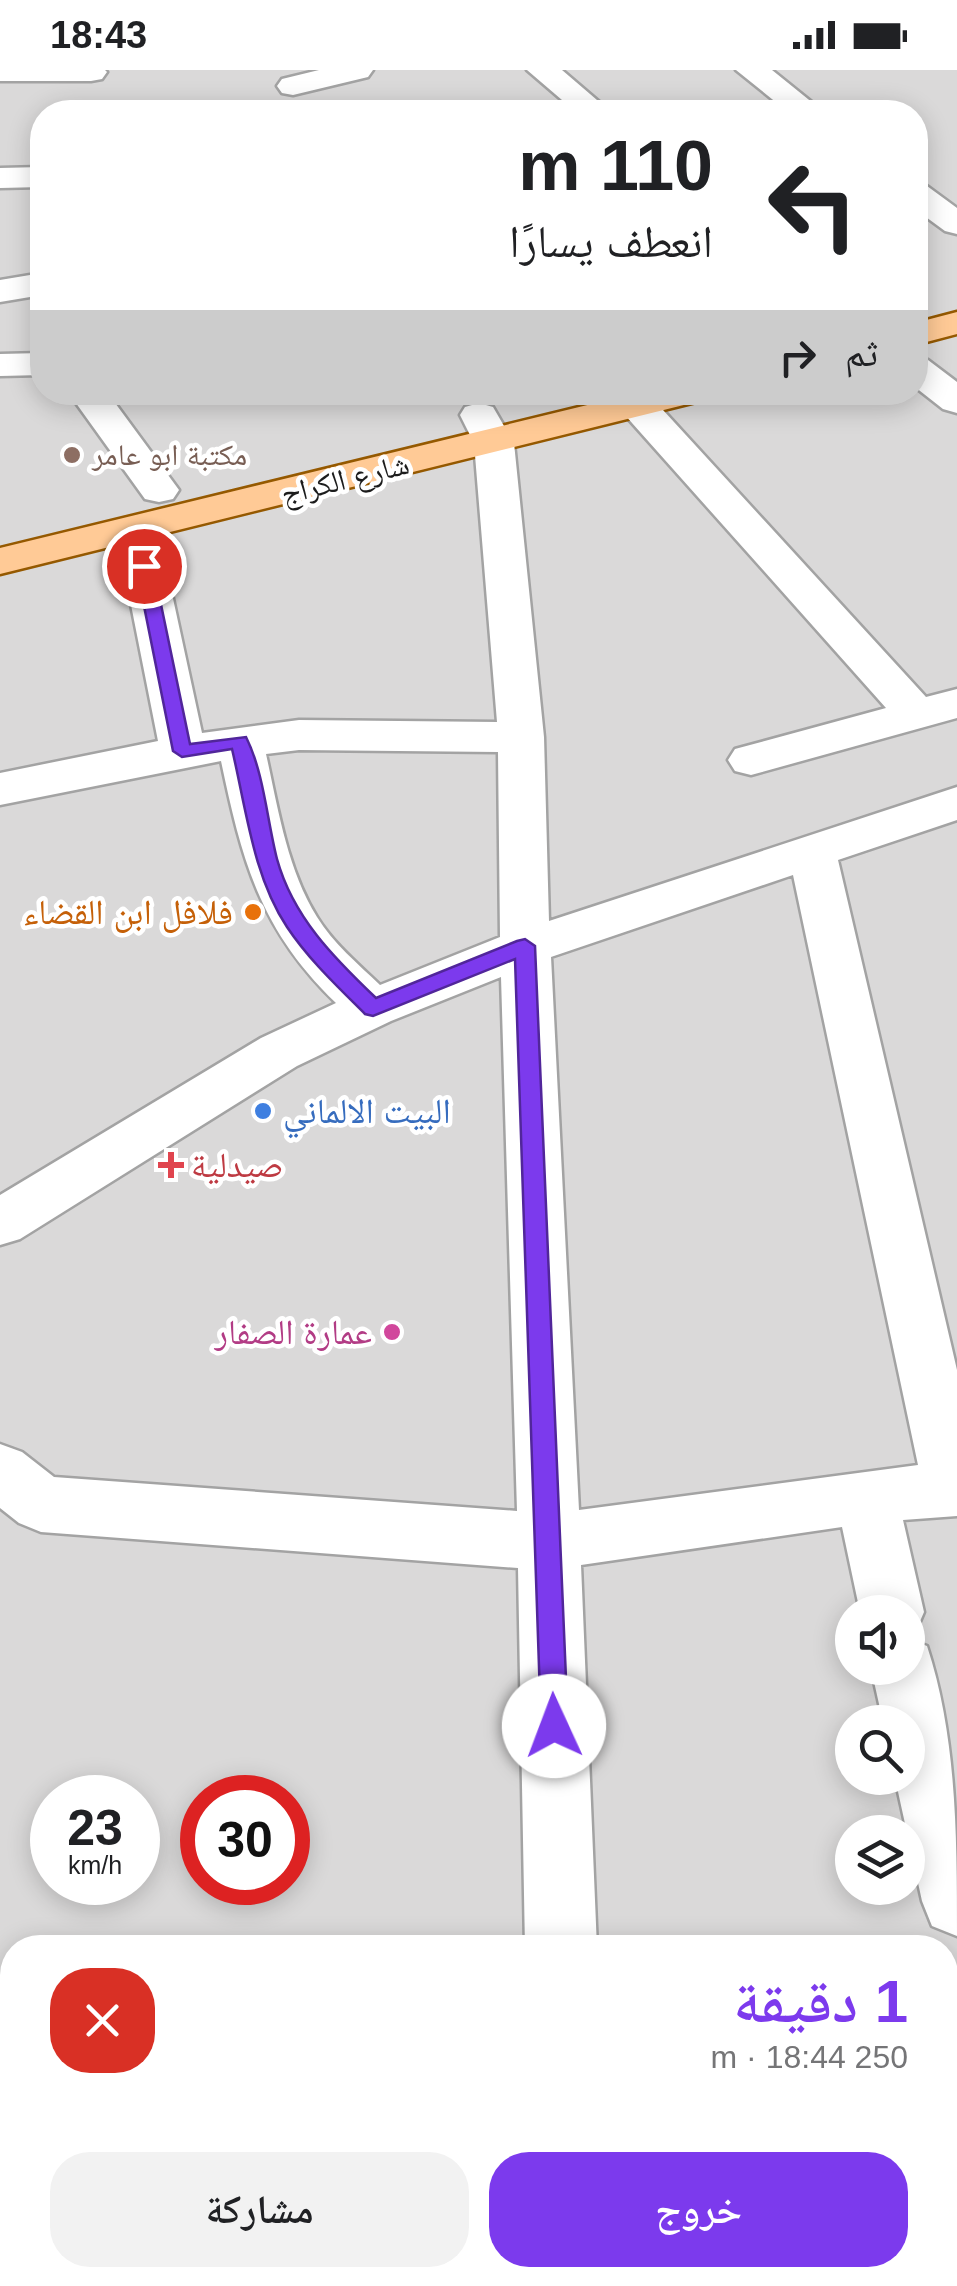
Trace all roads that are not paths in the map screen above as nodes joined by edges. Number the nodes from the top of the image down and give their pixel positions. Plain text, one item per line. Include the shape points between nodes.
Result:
1 (357, 70) edge
2 (543, 70) edge
3 (752, 70) edge
4 (0, 72) edge
5 (91, 72) dead end
6 (285, 78) edge
7 (308, 100) edge
8 (579, 100) edge
9 (792, 100) edge
10 (30, 177) edge
11 (0, 178) edge
12 (928, 203) edge
13 (957, 224) edge
14 (30, 286) edge
15 (957, 289) edge
16 (0, 291) edge
17 (928, 297) edge
18 (957, 323) edge
19 (928, 331) edge
20 (30, 364) edge
21 (0, 365) edge
22 (928, 378) edge
23 (957, 401) edge
24 (97, 405) edge
25 (530, 405) edge
26 (642, 405) edge
27 (638, 406) junction
28 (487, 429) junction
29 (159, 490) junction
30 (0, 528) edge
31 (136, 529) junction
32 (0, 561) edge
33 (937, 709) edge
34 (521, 736) junction
35 (240, 742) junction
36 (182, 751) junction
37 (750, 760) dead end
38 (0, 789) edge
39 (957, 803) edge
40 (812, 850) junction
41 (525, 946) junction
42 (373, 1008) junction
43 (0, 1223) edge
44 (0, 1471) edge
45 (955, 1489) edge
46 (866, 1496) junction
47 (550, 1542) junction
48 (888, 1595) edge
49 (908, 1685) edge
50 (957, 1901) edge
51 (561, 1935) edge

1 - 6 street
2 - 8 street
3 - 9 street
4 - 5 street
6 - 7 street
10 - 11 street
12 - 13 street
14 - 16 street
15 - 17 main road
18 - 19 main road
20 - 21 street
22 - 23 street
24 - 29 street
25 - 28 main road, شارع الكراج
26 - 27 main road, شارع الكراج
27 - 28 main road, شارع الكراج
27 - 33 street
28 - 29 main road, شارع الكراج
28 - 31 main road, شارع الكراج
28 - 34 street
29 - 30 main road, شارع الكراج
31 - 32 main road, شارع الكراج
31 - 36 street
33 - 37 street
34 - 35 street via 357,733
34 - 41 street
35 - 36 street
35 - 42 street via 269,864 294,922
36 - 38 street
39 - 40 street
40 - 41 street
40 - 45 street
41 - 42 street
41 - 47 street
42 - 43 street via 279,1052
44 - 47 street via 41,1504
45 - 46 street
46 - 47 street
46 - 48 street
47 - 51 street
49 - 50 street

